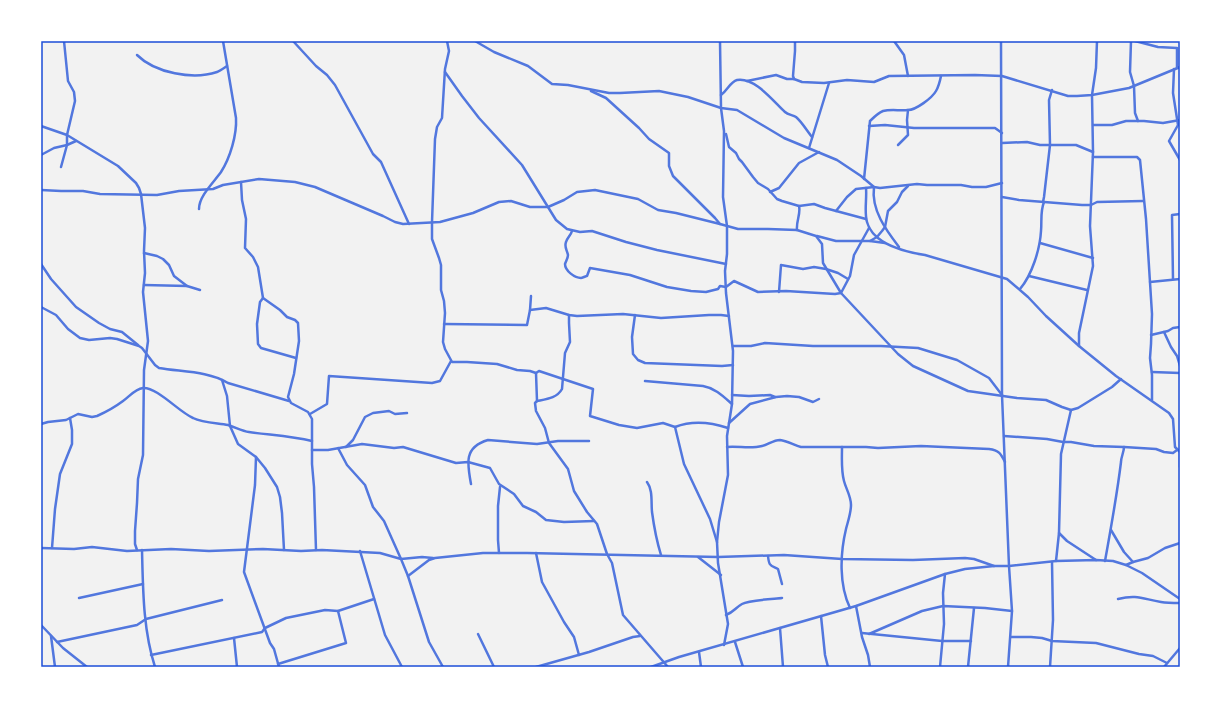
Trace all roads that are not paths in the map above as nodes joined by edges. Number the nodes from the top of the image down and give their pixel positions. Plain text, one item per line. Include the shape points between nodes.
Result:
1 (64, 41) edge
2 (223, 41) edge
3 (293, 41) edge
4 (447, 41) edge
5 (475, 41) edge
6 (720, 41) edge
7 (795, 41) edge
8 (894, 41) edge
9 (1001, 41) edge
10 (1096, 41) edge
11 (1131, 41) edge
12 (1135, 41) edge
13 (1179, 48) edge
14 (137, 55) dead end
15 (227, 66) junction
16 (1179, 68) edge
17 (1174, 70) junction
18 (445, 72) junction
19 (908, 76) junction
20 (940, 76) junction
21 (1002, 76) junction
22 (794, 79) junction
23 (747, 81) junction
24 (829, 83) junction
25 (1134, 86) junction
26 (585, 88) junction
27 (1052, 90) junction
28 (721, 95) junction
29 (1092, 95) junction
30 (721, 108) junction
31 (908, 110) junction
32 (1179, 120) edge
33 (1138, 121) junction
34 (1093, 125) junction
35 (41, 126) edge
36 (869, 126) junction
37 (908, 127) junction
38 (724, 131) junction
39 (1002, 134) junction
40 (67, 135) junction
41 (812, 137) junction
42 (76, 141) junction
43 (1002, 144) junction
44 (67, 145) junction
45 (898, 145) dead end
46 (1050, 145) junction
47 (809, 148) junction
48 (819, 152) junction
49 (1093, 152) junction
50 (41, 155) edge
51 (1093, 157) junction
52 (1180, 160) edge
53 (62, 167) dead end
54 (864, 179) junction
55 (241, 182) junction
56 (1002, 183) junction
57 (908, 185) junction
58 (874, 187) junction
59 (866, 188) junction
60 (41, 190) edge
61 (208, 190) junction
62 (770, 192) junction
63 (141, 194) junction
64 (1002, 197) junction
65 (1143, 201) junction
66 (1043, 202) junction
67 (1091, 205) junction
68 (799, 206) junction
69 (548, 207) junction
70 (199, 209) dead end
71 (836, 211) junction
72 (1180, 214) edge
73 (866, 219) junction
74 (432, 222) junction
75 (409, 224) junction
76 (720, 224) junction
77 (727, 226) junction
78 (869, 227) junction
79 (885, 227) junction
80 (797, 230) junction
81 (572, 231) junction
82 (816, 236) junction
83 (877, 237) junction
84 (861, 241) junction
85 (870, 241) junction
86 (886, 243) junction
87 (1040, 243) junction
88 (900, 248) junction
89 (144, 254) junction
90 (1092, 258) junction
91 (41, 264) edge
92 (726, 264) junction
93 (826, 268) junction
94 (1029, 276) junction
95 (1002, 277) junction
96 (848, 279) junction
97 (1180, 279) edge
98 (1173, 280) junction
99 (1150, 282) junction
100 (144, 285) junction
101 (187, 286) junction
102 (726, 287) junction
103 (1020, 289) junction
104 (200, 290) dead end
105 (1087, 290) junction
106 (779, 292) junction
107 (841, 293) junction
108 (531, 296) dead end
109 (264, 298) junction
110 (41, 307) edge
111 (530, 310) junction
112 (569, 315) junction
113 (635, 316) junction
114 (729, 316) junction
115 (444, 324) junction
116 (1180, 327) edge
117 (1164, 332) junction
118 (1151, 335) junction
119 (139, 346) junction
120 (733, 346) junction
121 (1079, 346) junction
122 (891, 347) junction
123 (147, 354) junction
124 (296, 358) junction
125 (451, 361) junction
126 (733, 365) junction
127 (1180, 366) edge
128 (1152, 372) junction
129 (536, 373) junction
130 (1180, 373) edge
131 (562, 379) junction
132 (1121, 379) junction
133 (222, 380) junction
134 (645, 381) dead end
135 (143, 388) junction
136 (732, 395) junction
137 (1002, 395) junction
138 (776, 397) junction
139 (819, 399) dead end
140 (1152, 400) junction
141 (289, 401) junction
142 (537, 401) junction
143 (732, 404) junction
144 (1071, 410) junction
145 (407, 413) dead end
146 (310, 414) junction
147 (70, 418) junction
148 (41, 424) edge
149 (729, 424) junction
150 (230, 426) junction
151 (675, 427) junction
152 (728, 428) junction
153 (1004, 436) junction
154 (312, 441) junction
155 (589, 441) dead end
156 (1063, 442) junction
157 (549, 443) junction
158 (345, 447) junction
159 (727, 447) junction
160 (842, 447) junction
161 (1124, 447) junction
162 (338, 448) junction
163 (312, 450) junction
164 (1179, 451) edge
165 (256, 457) junction
166 (468, 462) junction
167 (1005, 462) junction
168 (1180, 467) edge
169 (647, 482) dead end
170 (470, 484) dead end
171 (500, 486) junction
172 (594, 521) junction
173 (1111, 530) junction
174 (1059, 533) junction
175 (717, 542) junction
176 (1180, 543) edge
177 (41, 548) edge
178 (52, 548) junction
179 (246, 549) junction
180 (137, 550) junction
181 (142, 550) junction
182 (284, 550) junction
183 (316, 550) junction
184 (360, 551) junction
185 (499, 553) junction
186 (536, 553) junction
187 (607, 554) junction
188 (661, 555) junction
189 (698, 556) junction
190 (768, 556) junction
191 (718, 557) junction
192 (435, 558) junction
193 (401, 559) junction
194 (842, 559) junction
195 (1096, 560) junction
196 (1056, 561) junction
197 (1105, 561) junction
198 (1052, 562) junction
199 (1133, 562) junction
200 (1126, 565) junction
201 (994, 566) junction
202 (1009, 566) junction
203 (945, 574) junction
204 (721, 575) junction
205 (408, 576) junction
206 (143, 584) junction
207 (782, 584) dead end
208 (79, 598) dead end
209 (782, 598) dead end
210 (1118, 598) dead end
211 (374, 599) junction
212 (1180, 599) edge
213 (222, 600) dead end
214 (1180, 603) edge
215 (856, 606) junction
216 (943, 606) junction
217 (850, 608) junction
218 (974, 608) junction
219 (338, 611) junction
220 (1012, 611) junction
221 (726, 614) junction
222 (821, 616) junction
223 (146, 619) junction
224 (41, 625) edge
225 (265, 628) junction
226 (780, 628) junction
227 (862, 633) junction
228 (478, 634) dead end
229 (869, 634) junction
230 (51, 636) junction
231 (640, 636) junction
232 (1010, 637) junction
233 (234, 638) junction
234 (942, 641) junction
235 (971, 641) junction
236 (1052, 641) junction
237 (57, 642) junction
238 (735, 642) junction
239 (724, 645) junction
240 (1180, 648) edge
241 (699, 652) junction
242 (151, 655) junction
243 (579, 655) junction
244 (664, 662) junction
245 (1167, 664) junction
246 (279, 666) edge
247 (55, 667) edge
248 (87, 667) edge
249 (155, 667) edge
250 (238, 667) edge
251 (402, 667) edge
252 (443, 667) edge
253 (494, 667) edge
254 (536, 667) edge
255 (651, 667) edge
256 (664, 667) edge
257 (668, 667) edge
258 (701, 667) edge
259 (743, 667) edge
260 (783, 667) edge
261 (828, 667) edge
262 (870, 667) edge
263 (940, 667) edge
264 (968, 667) edge
265 (1008, 667) edge
266 (1050, 667) edge
267 (1164, 667) edge

1 - 40 street via 68,81 74,92 75,101
2 - 15 street
3 - 75 street via 335,85 373,154 381,162
4 - 18 street
5 - 26 street via 528,66 552,84
6 - 28 street
7 - 22 street
8 - 19 street via 904,55
9 - 21 street
10 - 29 street
11 - 25 street via 1130,72
12 - 13 street via 1158,47
13 - 16 street
14 - 15 street via 147,64 170,73 203,74 217,72
15 - 61 street via 236,130 224,166
16 - 17 street
17 - 25 street
17 - 32 street via 1173,93
18 - 69 street via 479,118 522,165
18 - 74 street via 442,118 435,139
19 - 20 street
19 - 24 street via 889,76 874,82 846,80
20 - 21 street
20 - 31 street via 938,88 934,93 914,109
21 - 27 street
21 - 39 street
22 - 23 street via 776,75
22 - 24 street via 802,82
23 - 28 street via 736,80
23 - 41 street via 767,93 788,114 797,118
24 - 41 street
25 - 29 street
25 - 33 street via 1135,113
26 - 30 street via 620,94 659,91
26 - 76 street via 606,98 649,139 669,153 668,166 673,176
27 - 29 street via 1073,96
27 - 46 street via 1049,100
28 - 30 street
29 - 34 street
30 - 38 street
30 - 47 street via 737,110 784,138
31 - 36 street via 880,112 870,121
31 - 37 street
32 - 33 street via 1163,123
32 - 52 street via 1169,141
33 - 34 street
34 - 49 street
35 - 40 street
36 - 37 street
36 - 54 street
37 - 39 street via 995,128
37 - 45 street via 908,136
38 - 62 street via 738,159 755,180
38 - 77 street via 723,197
39 - 43 street
40 - 42 street
40 - 44 street
41 - 47 street
42 - 44 street
42 - 63 street via 120,168 136,183
43 - 46 street via 1027,142
43 - 56 street
44 - 50 street
44 - 53 street
46 - 49 street via 1079,146
46 - 66 street
47 - 48 street
48 - 54 street via 837,160
48 - 62 street via 799,163 779,188
49 - 51 street
51 - 65 street via 1139,158
51 - 67 street
54 - 58 street
55 - 61 street
55 - 75 street via 265,180 305,184 395,222
55 - 109 street via 246,219 245,248 258,267
56 - 57 street via 979,187
56 - 64 street
57 - 58 street
57 - 79 street via 888,211
58 - 59 street
58 - 79 street via 876,208
59 - 71 street via 856,189
59 - 73 street
60 - 63 street
61 - 63 street
61 - 70 street via 201,200
62 - 68 street via 777,199
63 - 89 street via 145,228
64 - 66 street
64 - 95 street
65 - 67 street via 1097,202
65 - 99 street
66 - 67 street
66 - 87 street
67 - 90 street
68 - 71 street via 814,204
68 - 80 street
69 - 74 street via 499,202 473,213
69 - 76 street via 577,192 595,190 638,198 658,210
69 - 81 street via 556,220
71 - 73 street
72 - 98 street via 1172,215
73 - 78 street
74 - 75 street
74 - 115 street via 433,243 441,265
76 - 77 street
77 - 80 street via 738,229
77 - 92 street
78 - 83 street
78 - 84 street
79 - 83 street
79 - 88 street
80 - 82 street
81 - 92 street via 592,231 657,250
81 - 102 street via 566,242 568,256 565,264 569,272 575,276 587,276 590,268 630,275 667,287 691,291 706,292 720,286
82 - 84 street
82 - 93 street via 822,244 823,263
83 - 85 street
83 - 86 street
84 - 85 street
84 - 96 street via 854,255
85 - 86 street
86 - 88 street
87 - 90 street
87 - 94 street
88 - 95 street
89 - 100 street
89 - 101 street via 163,259 174,276
90 - 105 street
91 - 119 street via 76,307 99,323 122,332
92 - 102 street
93 - 96 street
93 - 106 street via 814,267 803,270 781,265
93 - 107 street
94 - 103 street
94 - 105 street
95 - 103 street
95 - 137 street
96 - 107 street
97 - 98 street
98 - 99 street
99 - 118 street
100 - 101 street
100 - 123 street
101 - 104 street
102 - 106 street via 734,281 758,292
102 - 114 street
103 - 121 street
105 - 121 street
106 - 107 street
107 - 122 street
108 - 111 street
109 - 124 street via 287,317 297,321 299,341
109 - 124 street via 260,302 257,324 258,344 261,348
110 - 119 street via 56,315 80,338 110,338
111 - 112 street via 546,308
111 - 115 street via 527,325
112 - 113 street
112 - 131 street via 570,342 565,353
113 - 114 street
113 - 126 street via 633,354 638,360 663,365
114 - 120 street
115 - 125 street via 445,349
116 - 117 street
117 - 118 street
117 - 127 street
118 - 128 street
119 - 123 street
120 - 122 street via 765,343
120 - 126 street
121 - 132 street
122 - 137 street via 913,366 968,391
122 - 137 street via 918,348 957,360 989,378
123 - 133 street via 159,368 205,374
123 - 135 street
124 - 141 street
125 - 129 street via 500,364
125 - 146 street via 440,381 432,383 329,376 327,404
126 - 136 street
128 - 130 street
128 - 140 street
129 - 131 street via 539,371
129 - 142 street
131 - 142 street via 562,388 557,395
131 - 151 street via 593,389 590,416 637,428 663,423
132 - 140 street
132 - 144 street via 1088,402
133 - 141 street
133 - 150 street via 227,396
134 - 143 street via 710,387
135 - 147 street via 97,416 78,414
135 - 150 street via 154,391 193,418
135 - 180 street via 143,449 134,538
136 - 138 street
136 - 143 street
137 - 144 street via 1046,400
137 - 153 street
138 - 139 street via 800,397 813,402
138 - 149 street via 750,404
140 - 164 street via 1171,415 1175,447
141 - 146 street
142 - 157 street via 536,411
143 - 149 street
144 - 156 street
145 - 158 street via 373,413 365,417 353,440
146 - 154 street
147 - 148 street
147 - 178 street via 72,444 60,474
149 - 152 street
150 - 154 street
150 - 165 street via 238,444
151 - 152 street via 698,422
151 - 175 street via 684,464 710,519
152 - 159 street
153 - 156 street
153 - 167 street
154 - 163 street
155 - 157 street
156 - 161 street
156 - 174 street
157 - 166 street via 488,440 480,442 472,449
157 - 172 street via 568,469 574,491
158 - 162 street
158 - 166 street via 362,444 403,447 456,463
159 - 160 street via 753,448 778,440 801,447
159 - 175 street via 728,475
160 - 167 street via 921,446 989,449 997,450
160 - 194 street via 842,468 851,506
161 - 164 street via 1173,453
161 - 173 street
162 - 163 street
162 - 193 street via 347,465 365,485 373,507 384,521
163 - 183 street
164 - 168 street
165 - 179 street
165 - 182 street via 276,483 280,497
166 - 170 street
166 - 171 street via 490,468
167 - 202 street
169 - 188 street via 650,487 652,514
171 - 172 street via 516,496 523,506 546,520
171 - 185 street
172 - 187 street
173 - 197 street
173 - 199 street
174 - 195 street
174 - 196 street
175 - 191 street
176 - 199 street
177 - 178 street
178 - 180 street
179 - 181 street
179 - 182 street
179 - 225 street via 244,572
180 - 181 street
181 - 206 street
182 - 183 street
183 - 184 street
184 - 193 street
184 - 211 street
185 - 186 street
185 - 192 street
186 - 187 street
186 - 243 street via 542,582 574,637
187 - 188 street
187 - 231 street via 612,563 623,615
188 - 189 street
189 - 191 street
189 - 204 street
190 - 191 street
190 - 194 street
190 - 207 street via 770,565 778,569
191 - 204 street
192 - 193 street
192 - 205 street
193 - 205 street
194 - 201 street via 964,558
194 - 217 street via 845,597
195 - 196 street
195 - 197 street
196 - 198 street
197 - 200 street
198 - 202 street
198 - 236 street
199 - 200 street
200 - 212 street
201 - 202 street
201 - 203 street
202 - 220 street
203 - 215 street
203 - 216 street
204 - 221 street
205 - 252 street via 429,642
206 - 208 street
206 - 223 street
209 - 221 street via 746,603
210 - 214 street via 1134,596
211 - 219 street
211 - 251 street via 385,635
213 - 223 street
215 - 217 street
215 - 227 street
216 - 218 street
216 - 229 street via 922,611
216 - 234 street
217 - 222 street
218 - 220 street
218 - 235 street
219 - 225 street via 325,610 286,618
219 - 246 street via 346,643
220 - 232 street
221 - 239 street via 728,624
222 - 226 street
222 - 261 street
223 - 237 street via 137,625
223 - 242 street
224 - 230 street
225 - 233 street via 262,632
225 - 246 street
226 - 238 street
226 - 260 street
227 - 229 street
227 - 262 street
228 - 253 street
229 - 234 street
230 - 237 street
230 - 247 street
231 - 243 street
231 - 244 street
232 - 236 street
232 - 265 street
233 - 242 street
233 - 250 street
234 - 235 street
234 - 263 street
235 - 264 street
236 - 245 street via 1096,643 1153,656
236 - 266 street
237 - 248 street
238 - 239 street
238 - 259 street
239 - 241 street
240 - 245 street
241 - 244 street
241 - 258 street
242 - 249 street
243 - 254 street
244 - 255 street
244 - 256 street
244 - 257 street
245 - 267 street

